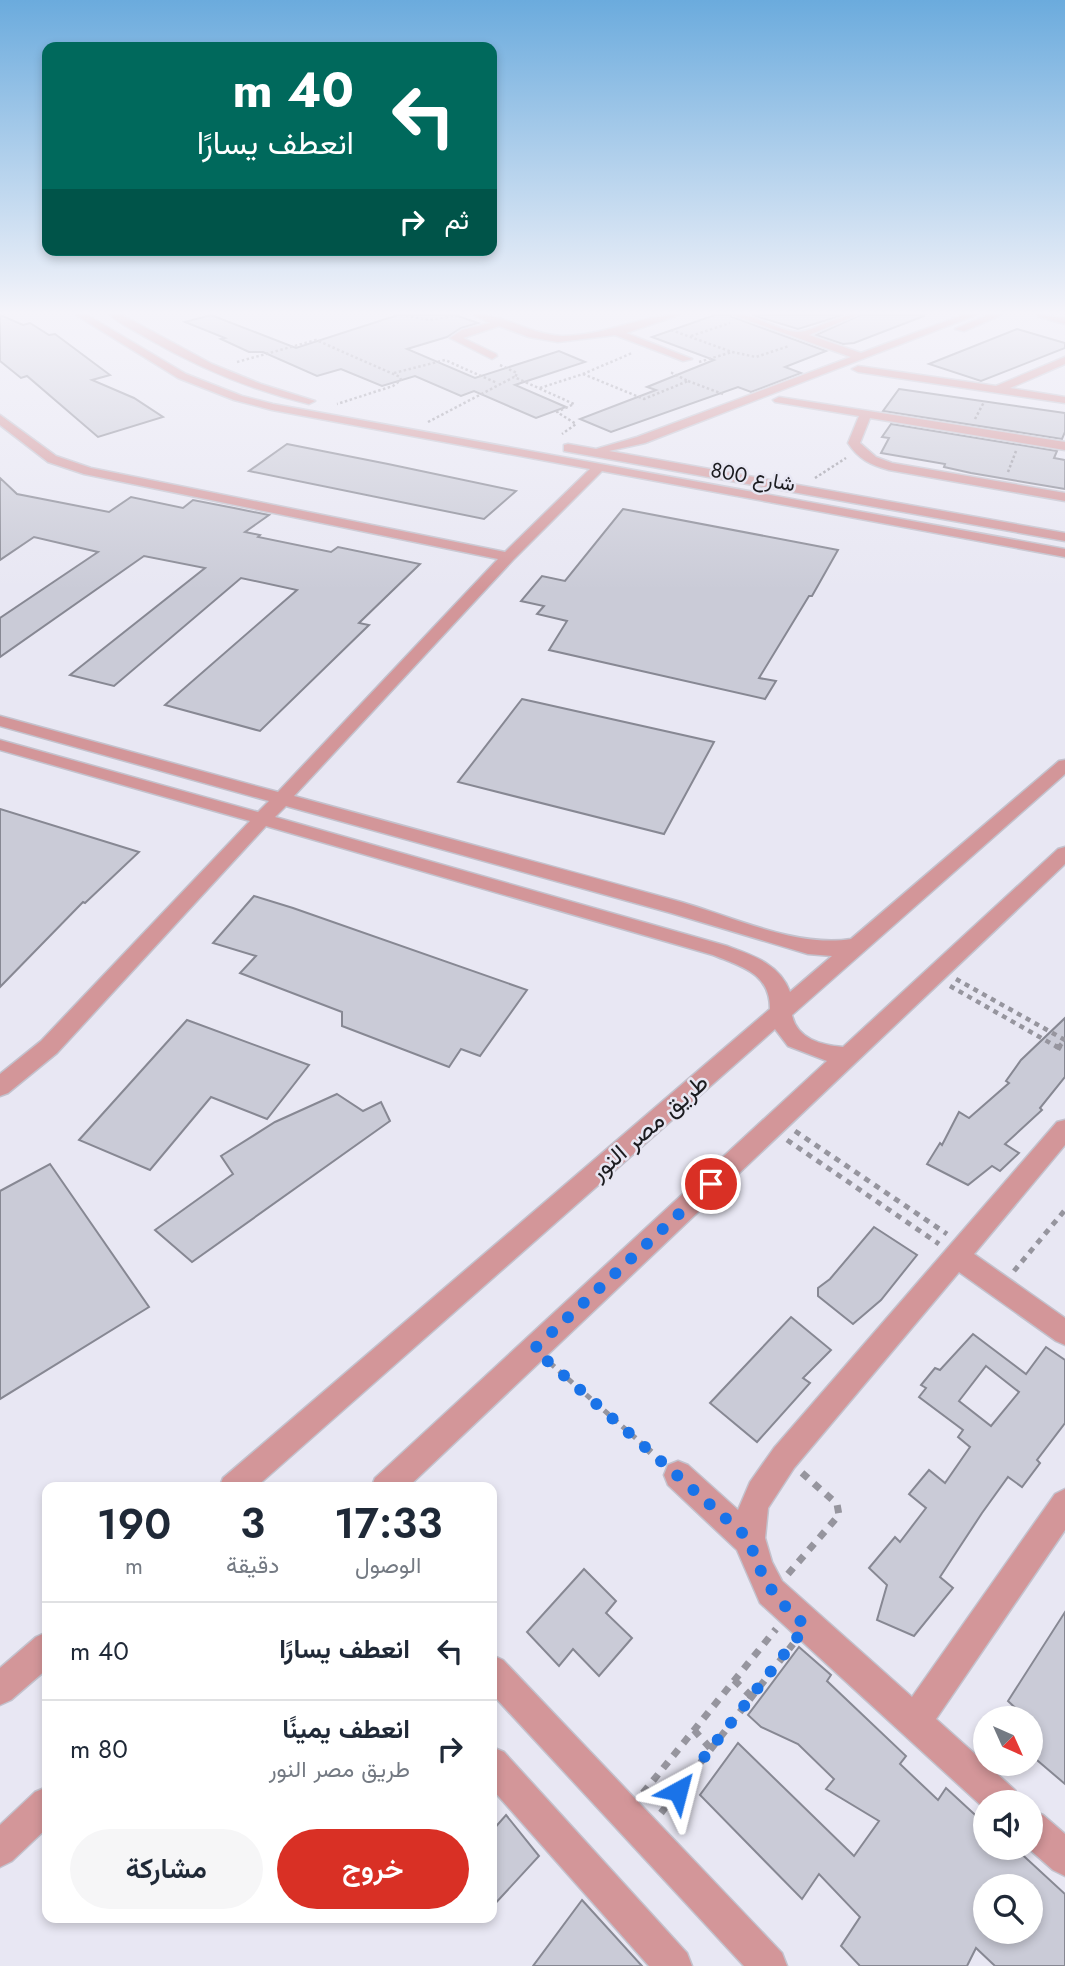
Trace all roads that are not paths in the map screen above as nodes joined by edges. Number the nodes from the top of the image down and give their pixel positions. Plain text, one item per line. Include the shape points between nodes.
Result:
1 (273, 407) edge
2 (337, 407) edge
3 (728, 407) edge
4 (762, 407) edge
5 (821, 407) edge
6 (866, 414) junction
7 (0, 419) edge
8 (671, 443) dead end
9 (1065, 446) edge
10 (587, 451) junction
11 (598, 468) junction
12 (1065, 497) edge
13 (1065, 537) edge
14 (1065, 553) edge
15 (509, 557) junction
16 (0, 721) edge
17 (0, 745) edge
18 (1065, 765) edge
19 (282, 799) junction
20 (263, 819) junction
21 (1065, 853) edge
22 (558, 875) junction
23 (543, 898) junction
24 (858, 945) junction
25 (780, 1013) junction
26 (848, 1056) junction
27 (0, 1087) edge
28 (1063, 1135) edge
29 (961, 1252) junction
30 (1065, 1333) edge
31 (678, 1475) road end
32 (240, 1482) edge
33 (391, 1482) edge
34 (1065, 1504) edge
35 (749, 1539) junction
36 (42, 1652) edge
37 (497, 1676) edge
38 (0, 1689) edge
39 (914, 1723) junction
40 (497, 1770) edge
41 (989, 1790) edge
42 (42, 1809) edge
43 (1043, 1838) edge
44 (0, 1849) edge
45 (1065, 1858) edge
46 (674, 1966) edge
47 (769, 1966) edge

1 - 11 street, شارع 800
2 - 10 street, شارع 800
3 - 10 street via 641,440
4 - 8 street
5 - 6 street
6 - 9 street
6 - 12 street via 854,443 860,452 889,466
7 - 15 street via 46,455 78,468
10 - 13 street, شارع 800 via 662,458
11 - 14 street, شارع 800
11 - 15 street
15 - 19 street
16 - 19 street
17 - 20 street
18 - 24 street, طريق مصر النور
19 - 20 street
19 - 22 street
20 - 23 street
20 - 27 street via 49,1047
21 - 26 street
22 - 23 street
22 - 24 street via 808,947
23 - 25 street via 662,932 757,967 778,987
24 - 25 street, طريق مصر النور
25 - 26 street via 794,1039 828,1055
25 - 32 street, طريق مصر النور
26 - 33 street
28 - 29 street
29 - 30 street via 1000,1287
29 - 35 street via 766,1480 752,1507
31 - 35 street
34 - 39 street
35 - 39 street via 758,1569 789,1610
36 - 38 street
37 - 47 street
39 - 41 street
40 - 46 street
42 - 44 street
43 - 45 street

